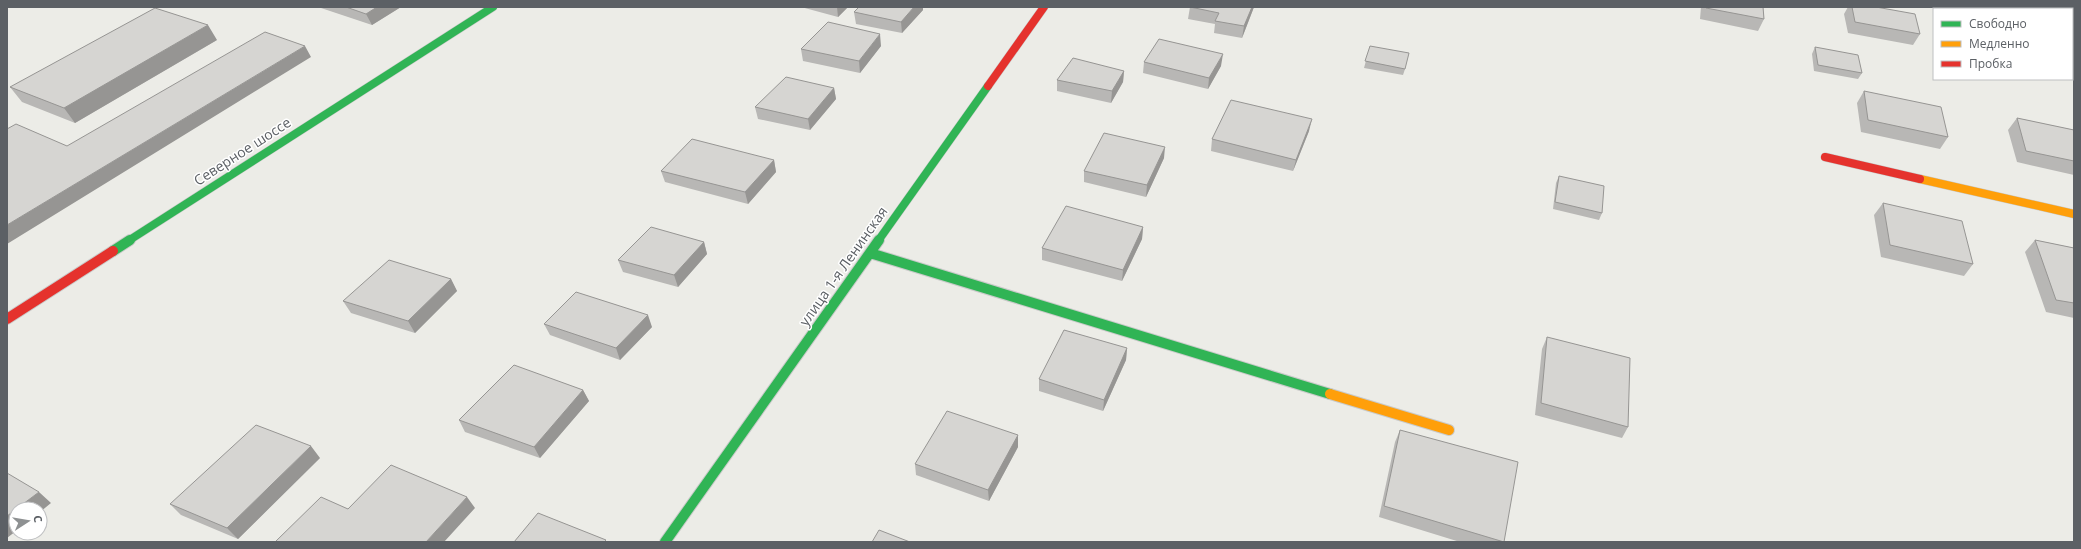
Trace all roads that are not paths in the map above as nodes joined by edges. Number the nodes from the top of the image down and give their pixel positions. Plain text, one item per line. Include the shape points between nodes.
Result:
1 (493, 7) edge
2 (1044, 7) edge
3 (1825, 157) dead end
4 (2074, 214) edge
5 (870, 253) junction
6 (7, 319) edge
7 (1449, 430) dead end
8 (665, 542) edge

1 - 6 street, Северное шоссе
2 - 5 street, улица 1-я Ленинская
3 - 4 street
5 - 7 street
5 - 8 street, улица 1-я Ленинская

